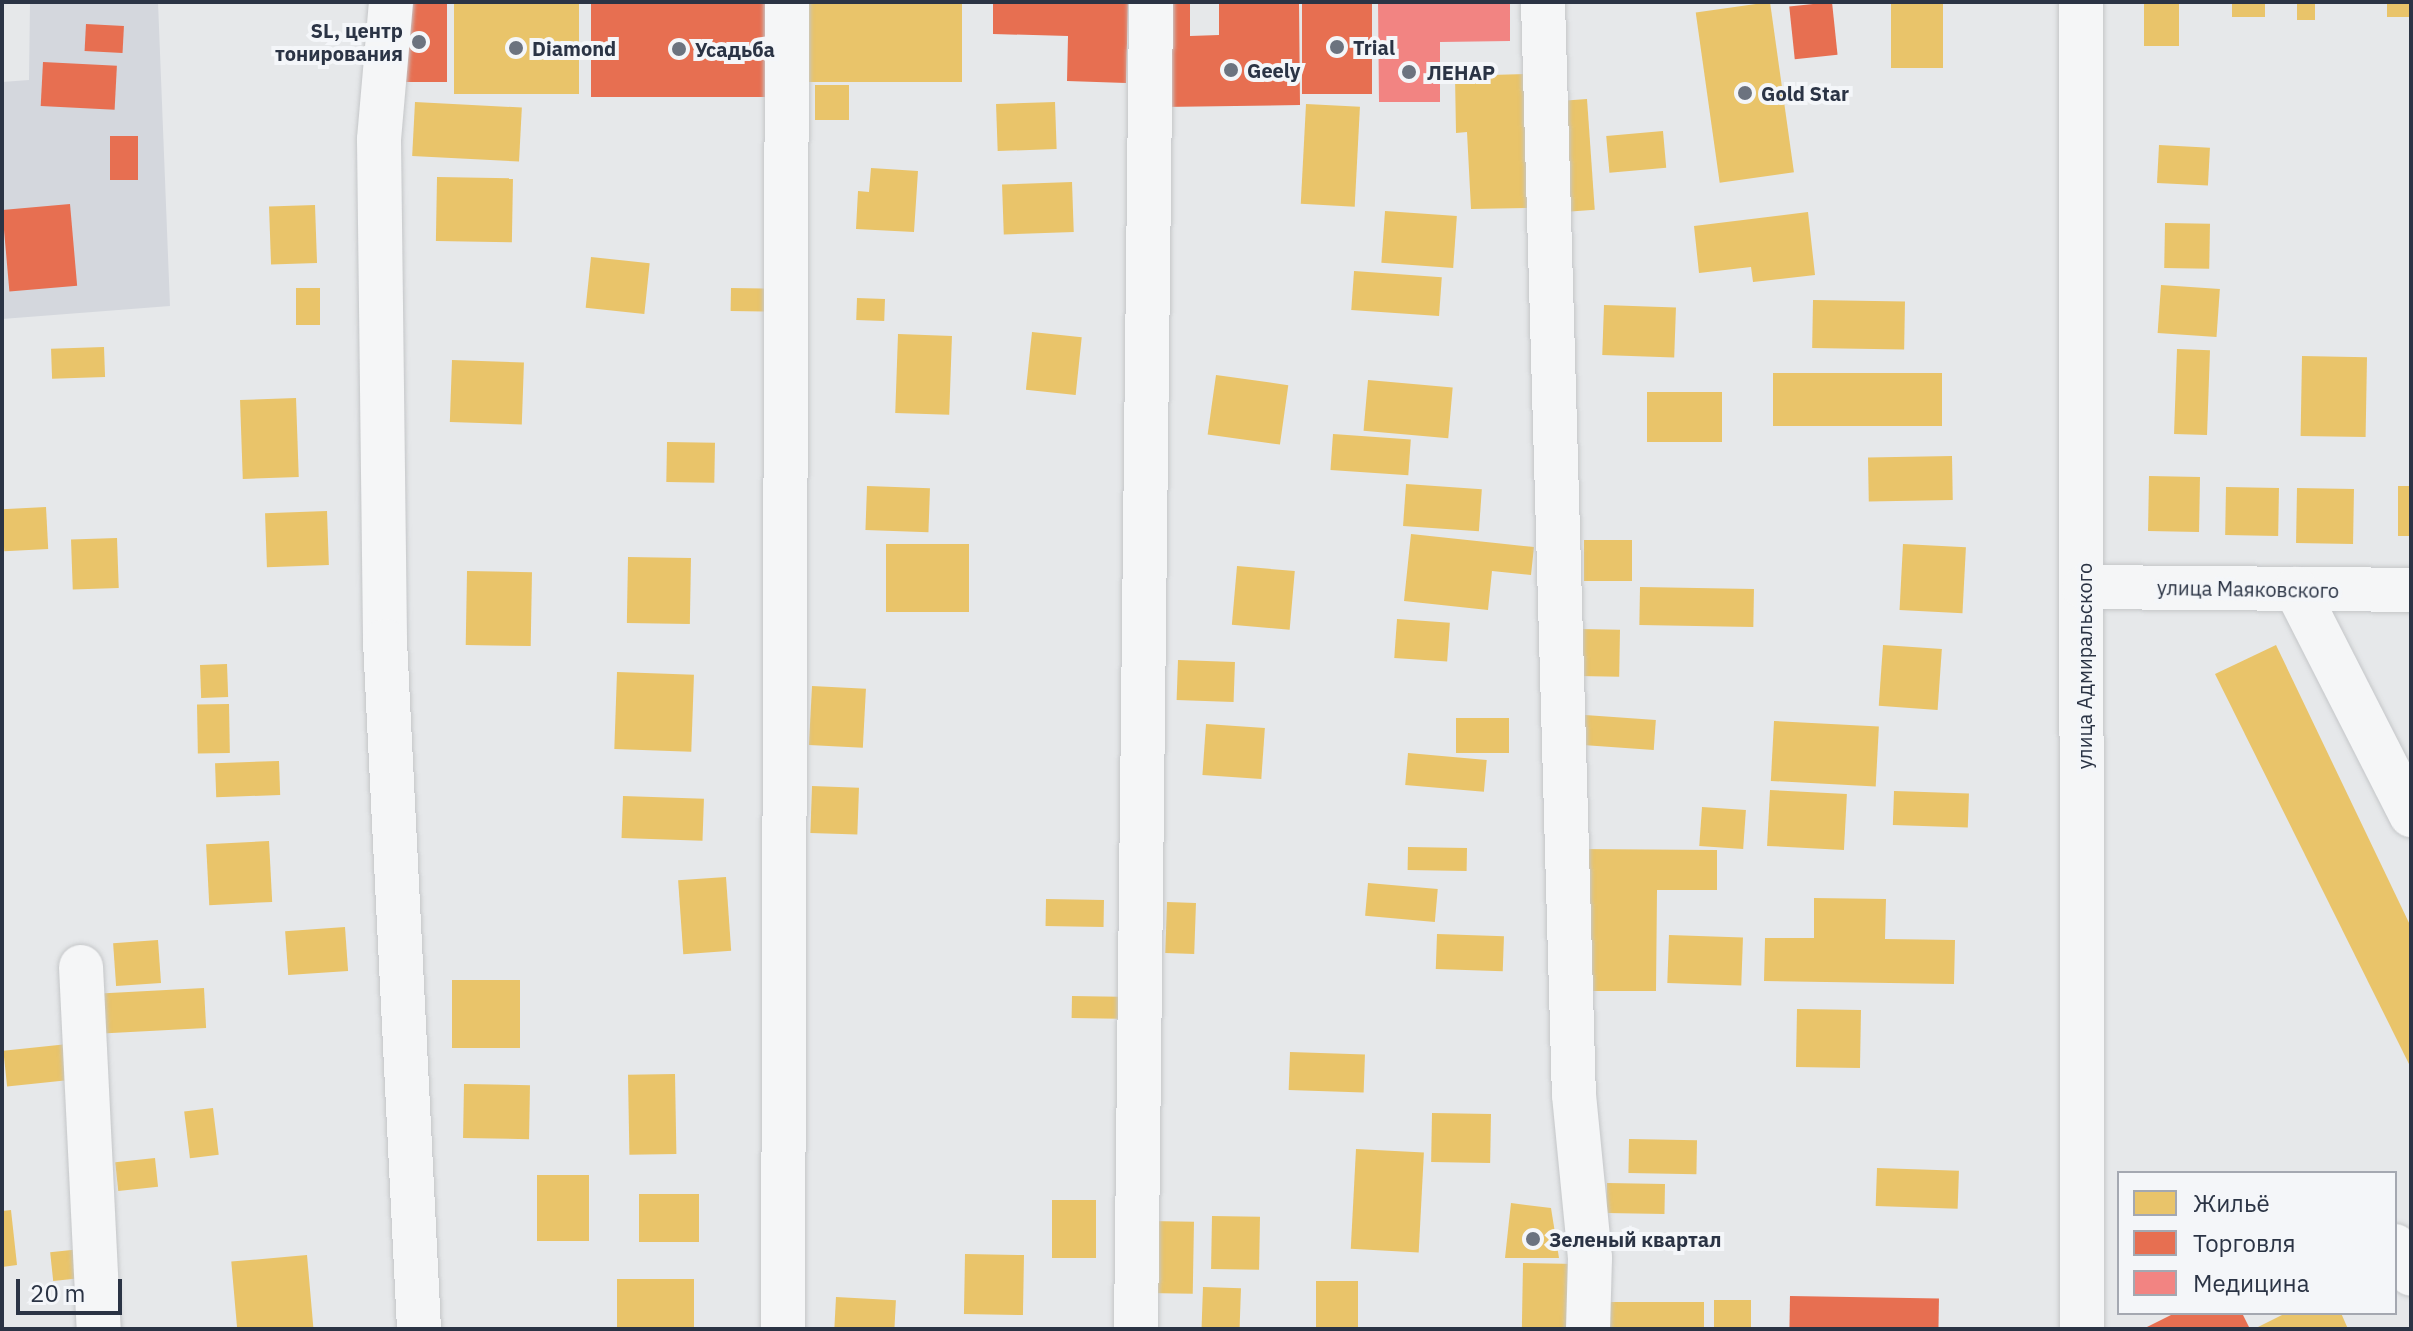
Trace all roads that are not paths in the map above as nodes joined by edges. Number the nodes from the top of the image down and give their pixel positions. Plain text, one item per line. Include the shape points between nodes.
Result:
1 (391, 2) edge
2 (787, 2) edge
3 (1151, 2) edge
4 (1543, 2) edge
5 (2081, 2) edge
6 (2084, 587) junction
7 (2296, 589) junction
8 (2411, 590) edge
9 (2411, 815) edge
10 (81, 967) dead end
11 (2397, 1250) edge
12 (2102, 1267) edge
13 (2411, 1274) edge
14 (99, 1329) edge
15 (419, 1329) edge
16 (783, 1329) edge
17 (1136, 1329) edge
18 (1588, 1329) edge
19 (2082, 1329) edge

1 - 15 street via 379,140 385,641
2 - 16 street
3 - 17 street
4 - 18 street via 1574,1095 1590,1258
5 - 6 street, улица Адмиральского
6 - 7 street, улица Маяковского
6 - 12 street, улица Адмиральского
7 - 8 street, улица Маяковского
7 - 9 street
10 - 14 street
11 - 13 street
12 - 19 street, улица Адмиральского

